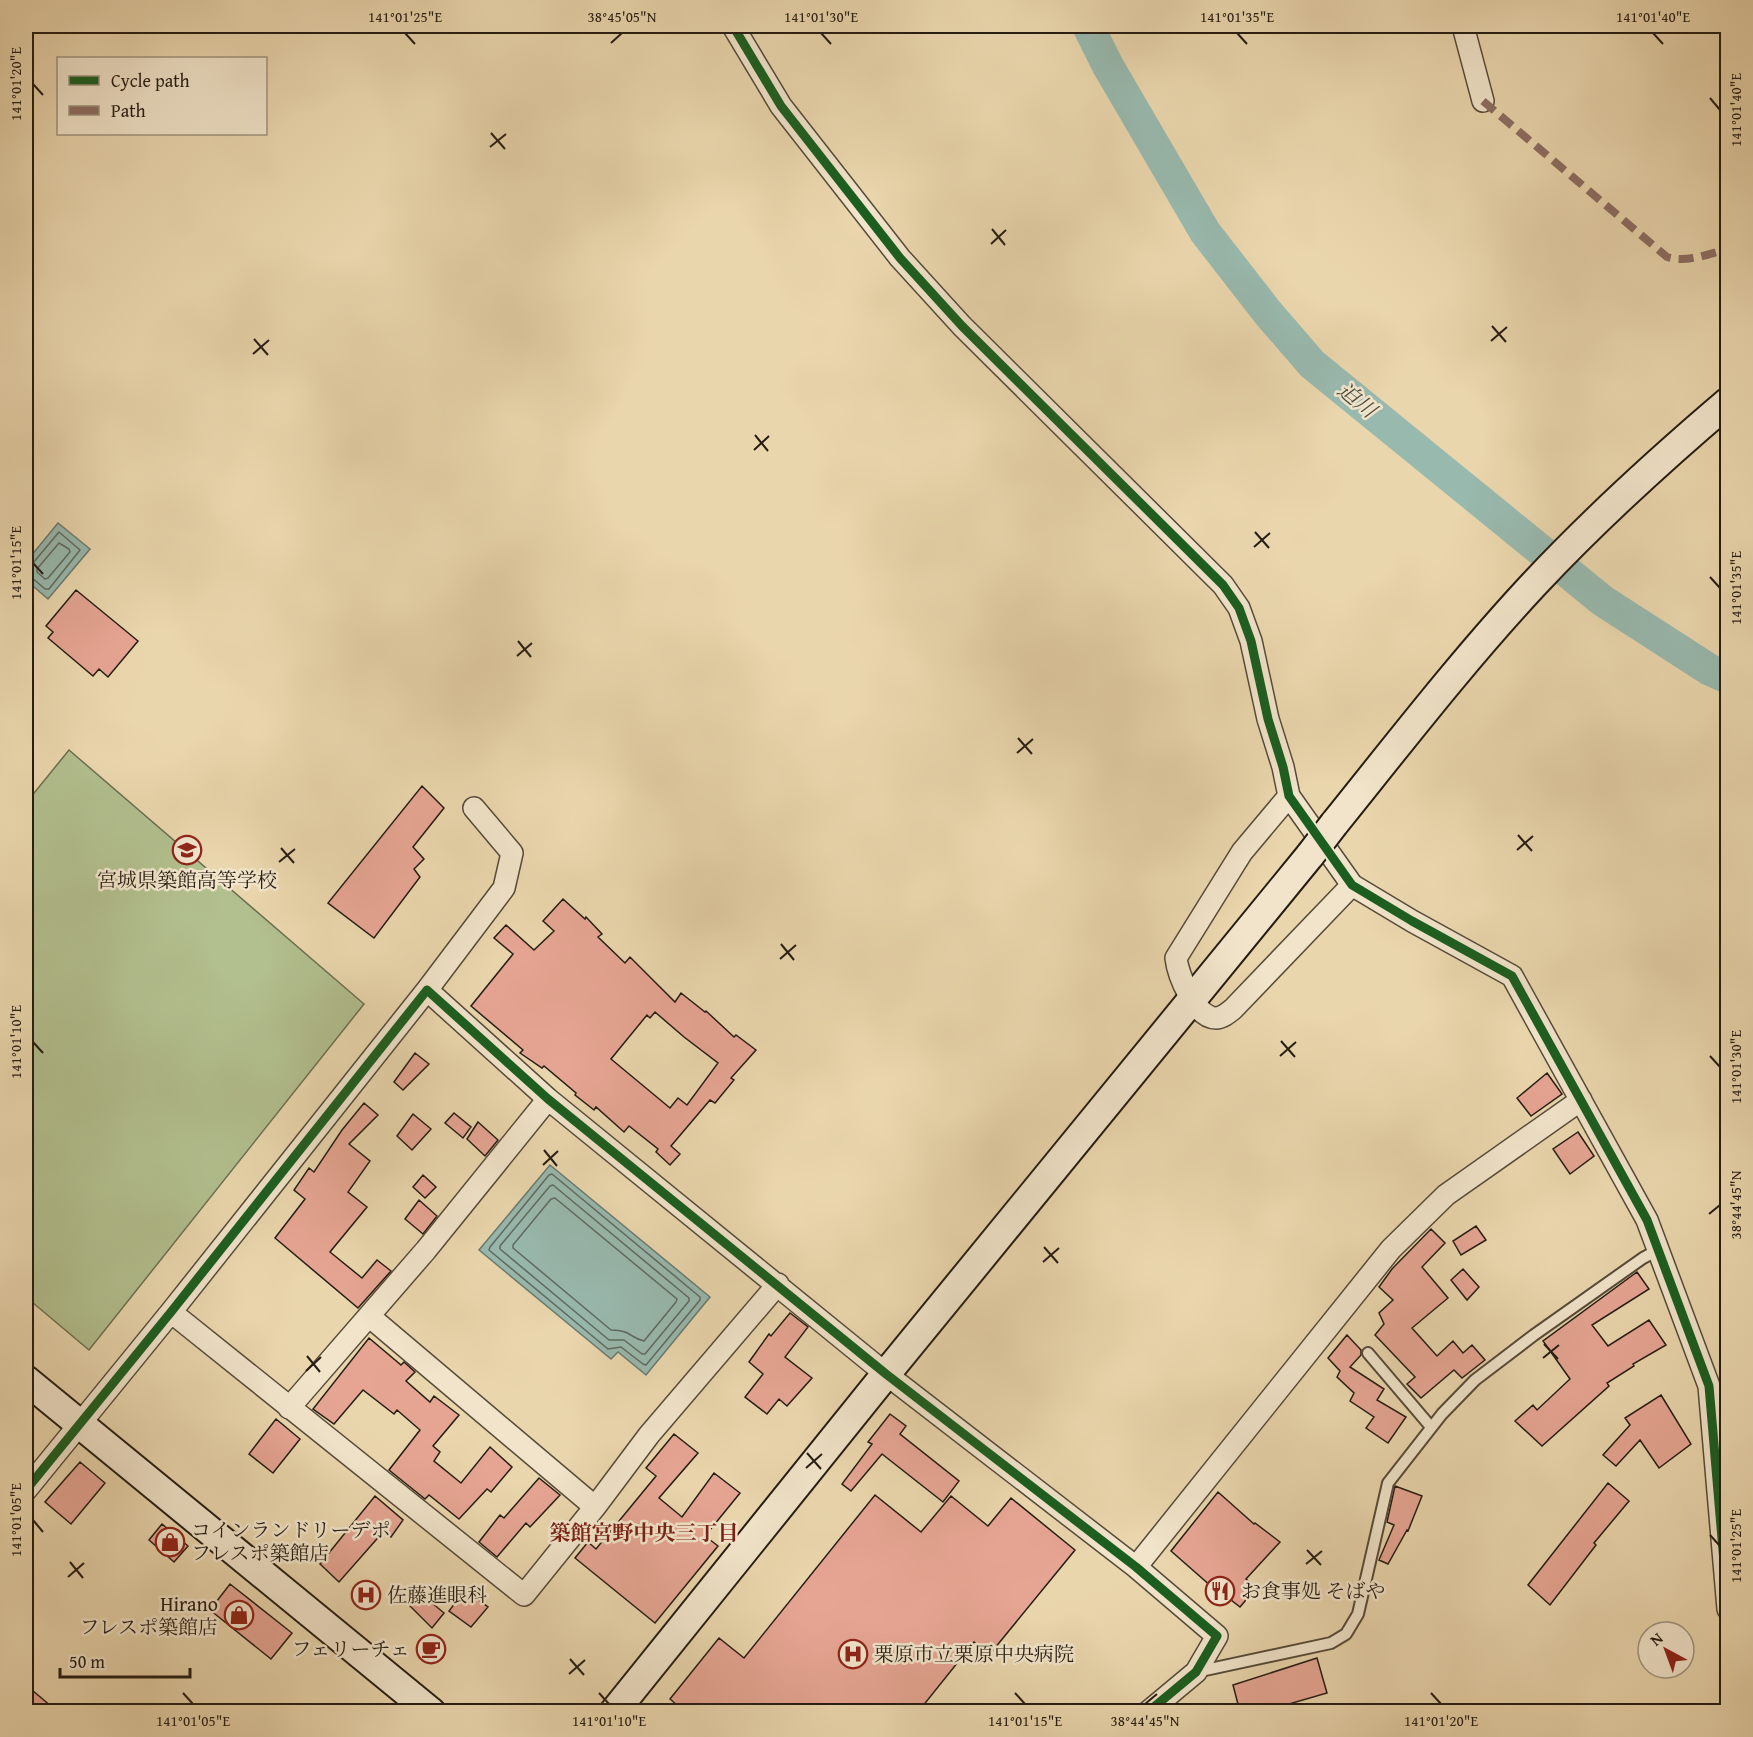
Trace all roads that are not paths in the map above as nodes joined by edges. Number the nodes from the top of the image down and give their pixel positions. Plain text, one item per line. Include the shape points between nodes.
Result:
1 (733, 26) edge
2 (1463, 26) edge
3 (1483, 101) dead end
4 (1728, 402) edge
5 (1289, 796) junction
6 (474, 808) dead end
7 (1352, 885) junction
8 (427, 990) junction
9 (1191, 999) junction
10 (548, 1099) junction
11 (1581, 1100) junction
12 (1659, 1250) junction
13 (778, 1284) junction
14 (171, 1312) junction
15 (369, 1316) junction
16 (1368, 1353) dead end
17 (886, 1374) junction
18 (26, 1380) edge
19 (289, 1408) junction
20 (81, 1425) junction
21 (1431, 1427) junction
22 (26, 1490) edge
23 (595, 1507) junction
24 (1137, 1567) junction
25 (1728, 1609) edge
26 (1196, 1672) junction
27 (431, 1712) edge
28 (614, 1712) edge
29 (1148, 1712) edge

1 - 5 street via 781,106 900,258 962,326 1223,585 1239,608 1251,641
2 - 3 street
4 - 9 street, bridge via 1641,478 1535,583 1468,659
5 - 7 street
5 - 9 street via 1242,852 1176,958 1180,978
6 - 8 street via 512,853 504,888
7 - 9 street via 1233,1009 1215,1018 1206,1015
7 - 11 street via 1512,976
8 - 10 street
8 - 14 street
9 - 17 street
10 - 13 street
10 - 15 street
11 - 12 street via 1647,1220
11 - 24 street via 1446,1195 1391,1249
12 - 21 lane via 1475,1380
12 - 25 street via 1709,1386
13 - 17 street
13 - 23 street via 649,1435
14 - 19 street
14 - 20 street
15 - 19 street
15 - 23 street
16 - 21 lane
17 - 24 street
17 - 28 street
18 - 20 street
19 - 23 street via 524,1595
20 - 22 street
20 - 27 street
21 - 26 lane via 1388,1483 1358,1614 1346,1634 1331,1643
24 - 26 street via 1217,1636
26 - 29 street

